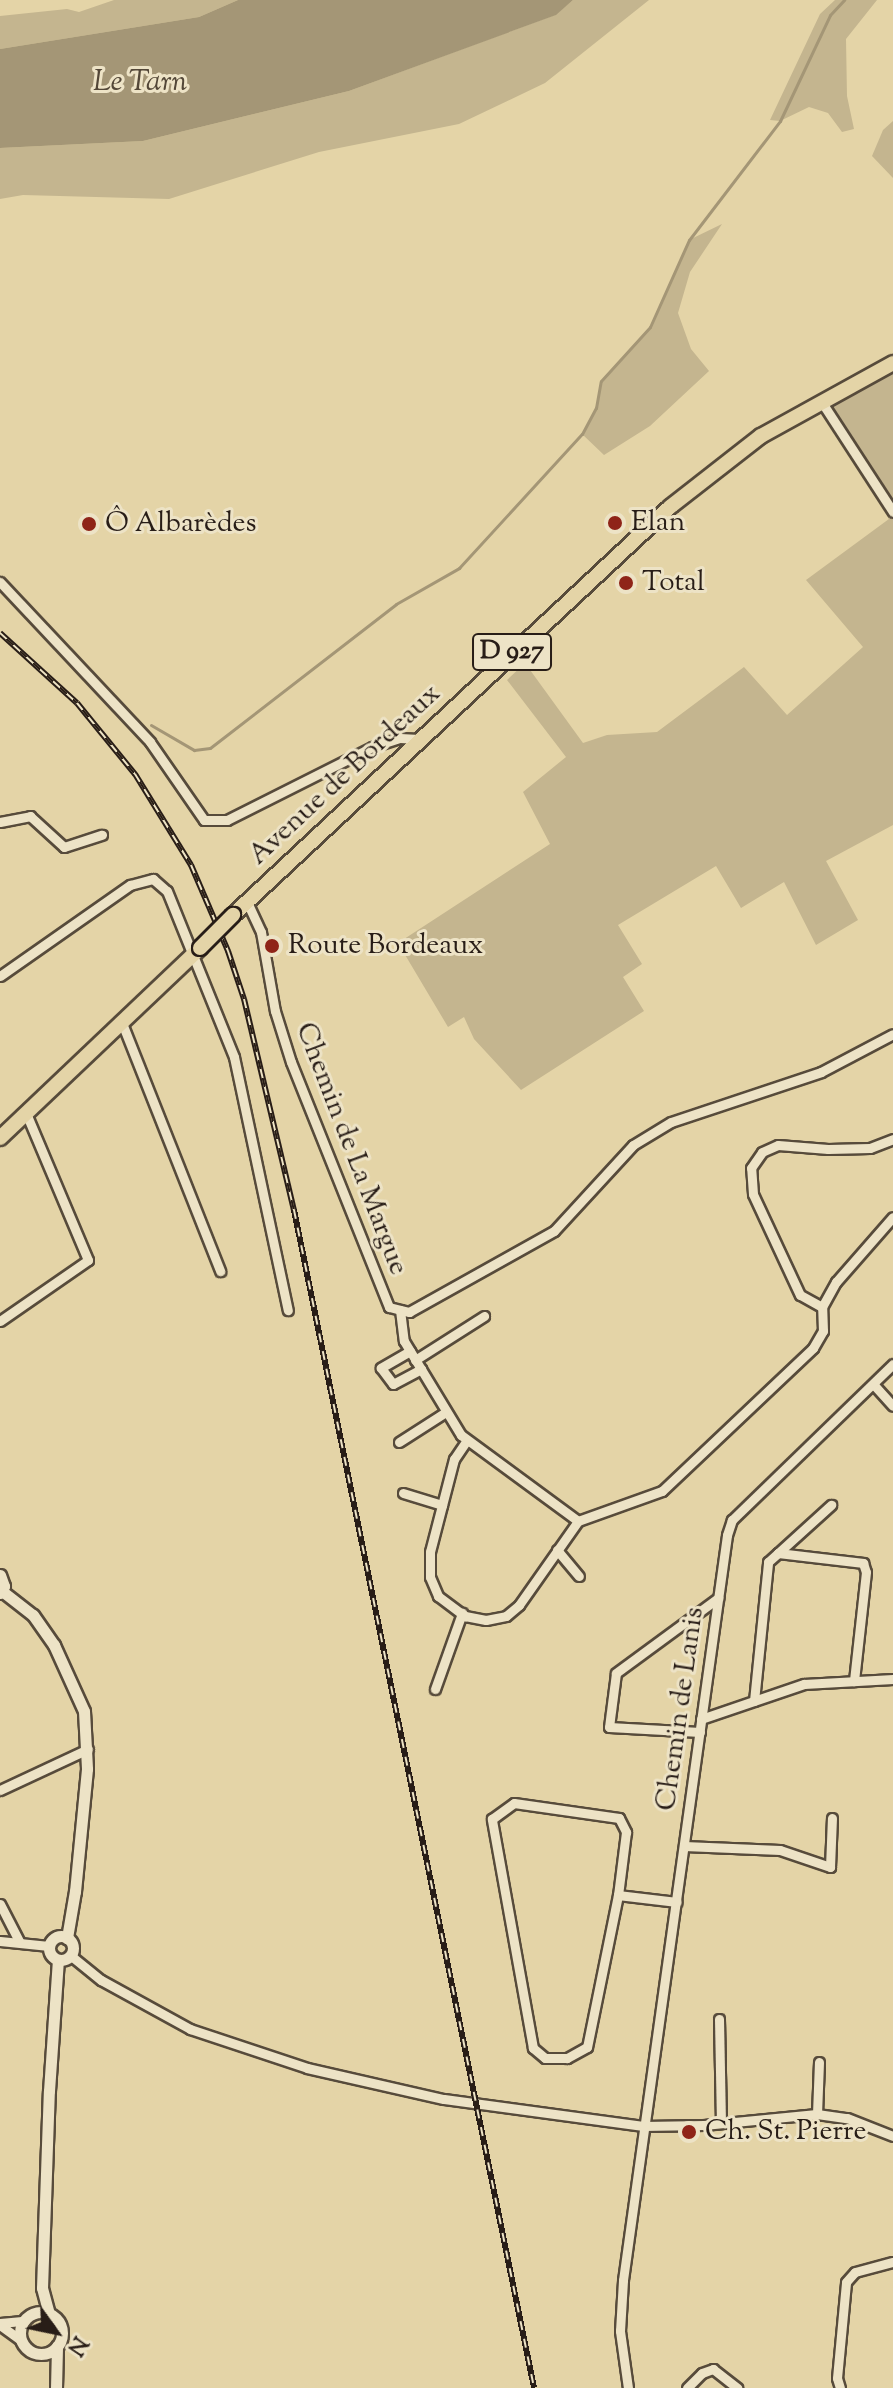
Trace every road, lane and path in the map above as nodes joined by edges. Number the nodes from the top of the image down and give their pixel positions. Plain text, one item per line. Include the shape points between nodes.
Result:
1 (893, 363) edge
2 (820, 401) junction
3 (893, 512) edge
4 (0, 582) edge
5 (419, 739) junction
6 (0, 822) edge
7 (102, 835) dead end
8 (247, 902) junction
9 (196, 951) junction
10 (0, 976) edge
11 (122, 1023) junction
12 (893, 1034) edge
13 (26, 1113) junction
14 (0, 1138) edge
15 (893, 1139) edge
16 (893, 1217) edge
17 (220, 1271) dead end
18 (822, 1307) junction
19 (288, 1310) dead end
20 (400, 1310) junction
21 (484, 1316) dead end
22 (0, 1321) edge
23 (415, 1360) junction
24 (893, 1364) edge
25 (874, 1385) junction
26 (893, 1406) edge
27 (446, 1412) junction
28 (467, 1440) junction
29 (399, 1442) dead end
30 (403, 1493) dead end
31 (442, 1505) junction
32 (831, 1505) dead end
33 (578, 1521) junction
34 (557, 1550) junction
35 (778, 1553) junction
36 (0, 1575) edge
37 (579, 1576) dead end
38 (1, 1592) edge
39 (718, 1598) junction
40 (462, 1613) junction
41 (893, 1679) edge
42 (854, 1681) junction
43 (435, 1689) dead end
44 (754, 1701) junction
45 (701, 1719) junction
46 (700, 1732) junction
47 (88, 1749) junction
48 (0, 1790) edge
49 (832, 1818) dead end
50 (684, 1846) junction
51 (618, 1895) junction
52 (677, 1902) junction
53 (0, 1904) edge
54 (67, 1938) junction
55 (0, 1941) edge
56 (19, 1941) junction
57 (49, 1946) junction
58 (64, 1958) junction
59 (719, 2019) dead end
60 (819, 2062) dead end
61 (817, 2114) junction
62 (721, 2123) junction
63 (643, 2126) junction
64 (893, 2136) edge
65 (893, 2262) edge
66 (42, 2288) junction
67 (49, 2314) junction
68 (28, 2318) junction
69 (0, 2324) edge
70 (21, 2340) junction
71 (57, 2346) junction
72 (39, 2354) junction
73 (55, 2383) edge
74 (628, 2388) edge
75 (687, 2388) edge
76 (737, 2388) edge
77 (840, 2388) edge

1 - 2 main road, Avenue de Bordeaux / D 927
2 - 3 street
2 - 5 main road, Avenue de Bordeaux / D 927 via 761,436 670,507
4 - 5 street via 150,742 204,820 227,820 372,747 400,738
5 - 8 main road, Avenue de Bordeaux / D 927
6 - 7 street via 30,816 64,847
8 - 9 main road, D 927, bridge
8 - 20 street, Chemin de La Margue via 261,932 275,1011 291,1062 389,1307
9 - 10 street via 174,902 153,879 130,885
9 - 11 main road, D 927
9 - 19 street via 234,1057
11 - 13 main road, D 927
11 - 17 street
12 - 20 street, Chemin de La Margue via 821,1072 671,1122 633,1145 554,1231 409,1312
13 - 14 main road, D 927
13 - 22 street via 88,1260
15 - 18 street via 870,1148 778,1145 762,1152 751,1168 753,1194 800,1295
16 - 18 street via 836,1282
18 - 33 street via 823,1331 813,1348 662,1491
20 - 23 street via 404,1341
21 - 23 street
23 - 27 street
24 - 25 street, Chemin de Lanis
25 - 26 street
25 - 39 street, Chemin de Lanis via 732,1520
27 - 28 street
27 - 29 street
28 - 31 street via 454,1459
28 - 33 street
30 - 31 street
31 - 40 street via 430,1552 430,1577 438,1596
32 - 35 street
33 - 34 street
34 - 37 street
34 - 40 street via 506,1616 486,1620
35 - 42 street via 863,1563
35 - 44 street via 768,1562
36 - 38 street
38 - 47 street via 33,1615 54,1645 84,1711
39 - 45 street, Chemin de Lanis
39 - 46 street via 616,1673 609,1727
40 - 43 street
41 - 42 street
42 - 44 street via 804,1684
44 - 45 street
45 - 46 street, Chemin de Lanis
46 - 50 street, Chemin de Lanis
47 - 48 street
47 - 54 street
49 - 50 street via 830,1867 780,1850
50 - 52 street, Chemin de Lanis
51 - 51 street via 626,1832 619,1818 514,1803 492,1819 533,2048 545,2058 567,2058 587,2047
51 - 52 street
52 - 63 street, Chemin de Lanis
53 - 56 street
54 - 57 street via 57,1937
54 - 58 street via 72,1945
55 - 56 street
56 - 57 street
57 - 58 street via 51,1956
58 - 63 street via 190,2029 307,2068 490,2106
58 - 66 street via 49,2091
59 - 62 street
60 - 61 street
61 - 62 street
61 - 64 street via 847,2118
62 - 63 street
63 - 74 street, Chemin de Lanis via 620,2315
65 - 77 street via 855,2272 846,2282
66 - 67 street
66 - 68 street
67 - 68 street
67 - 71 street via 62,2331
68 - 69 street
68 - 70 street
69 - 70 street
70 - 72 street
71 - 72 street
71 - 73 street
72 - 73 street
75 - 76 street via 713,2369

